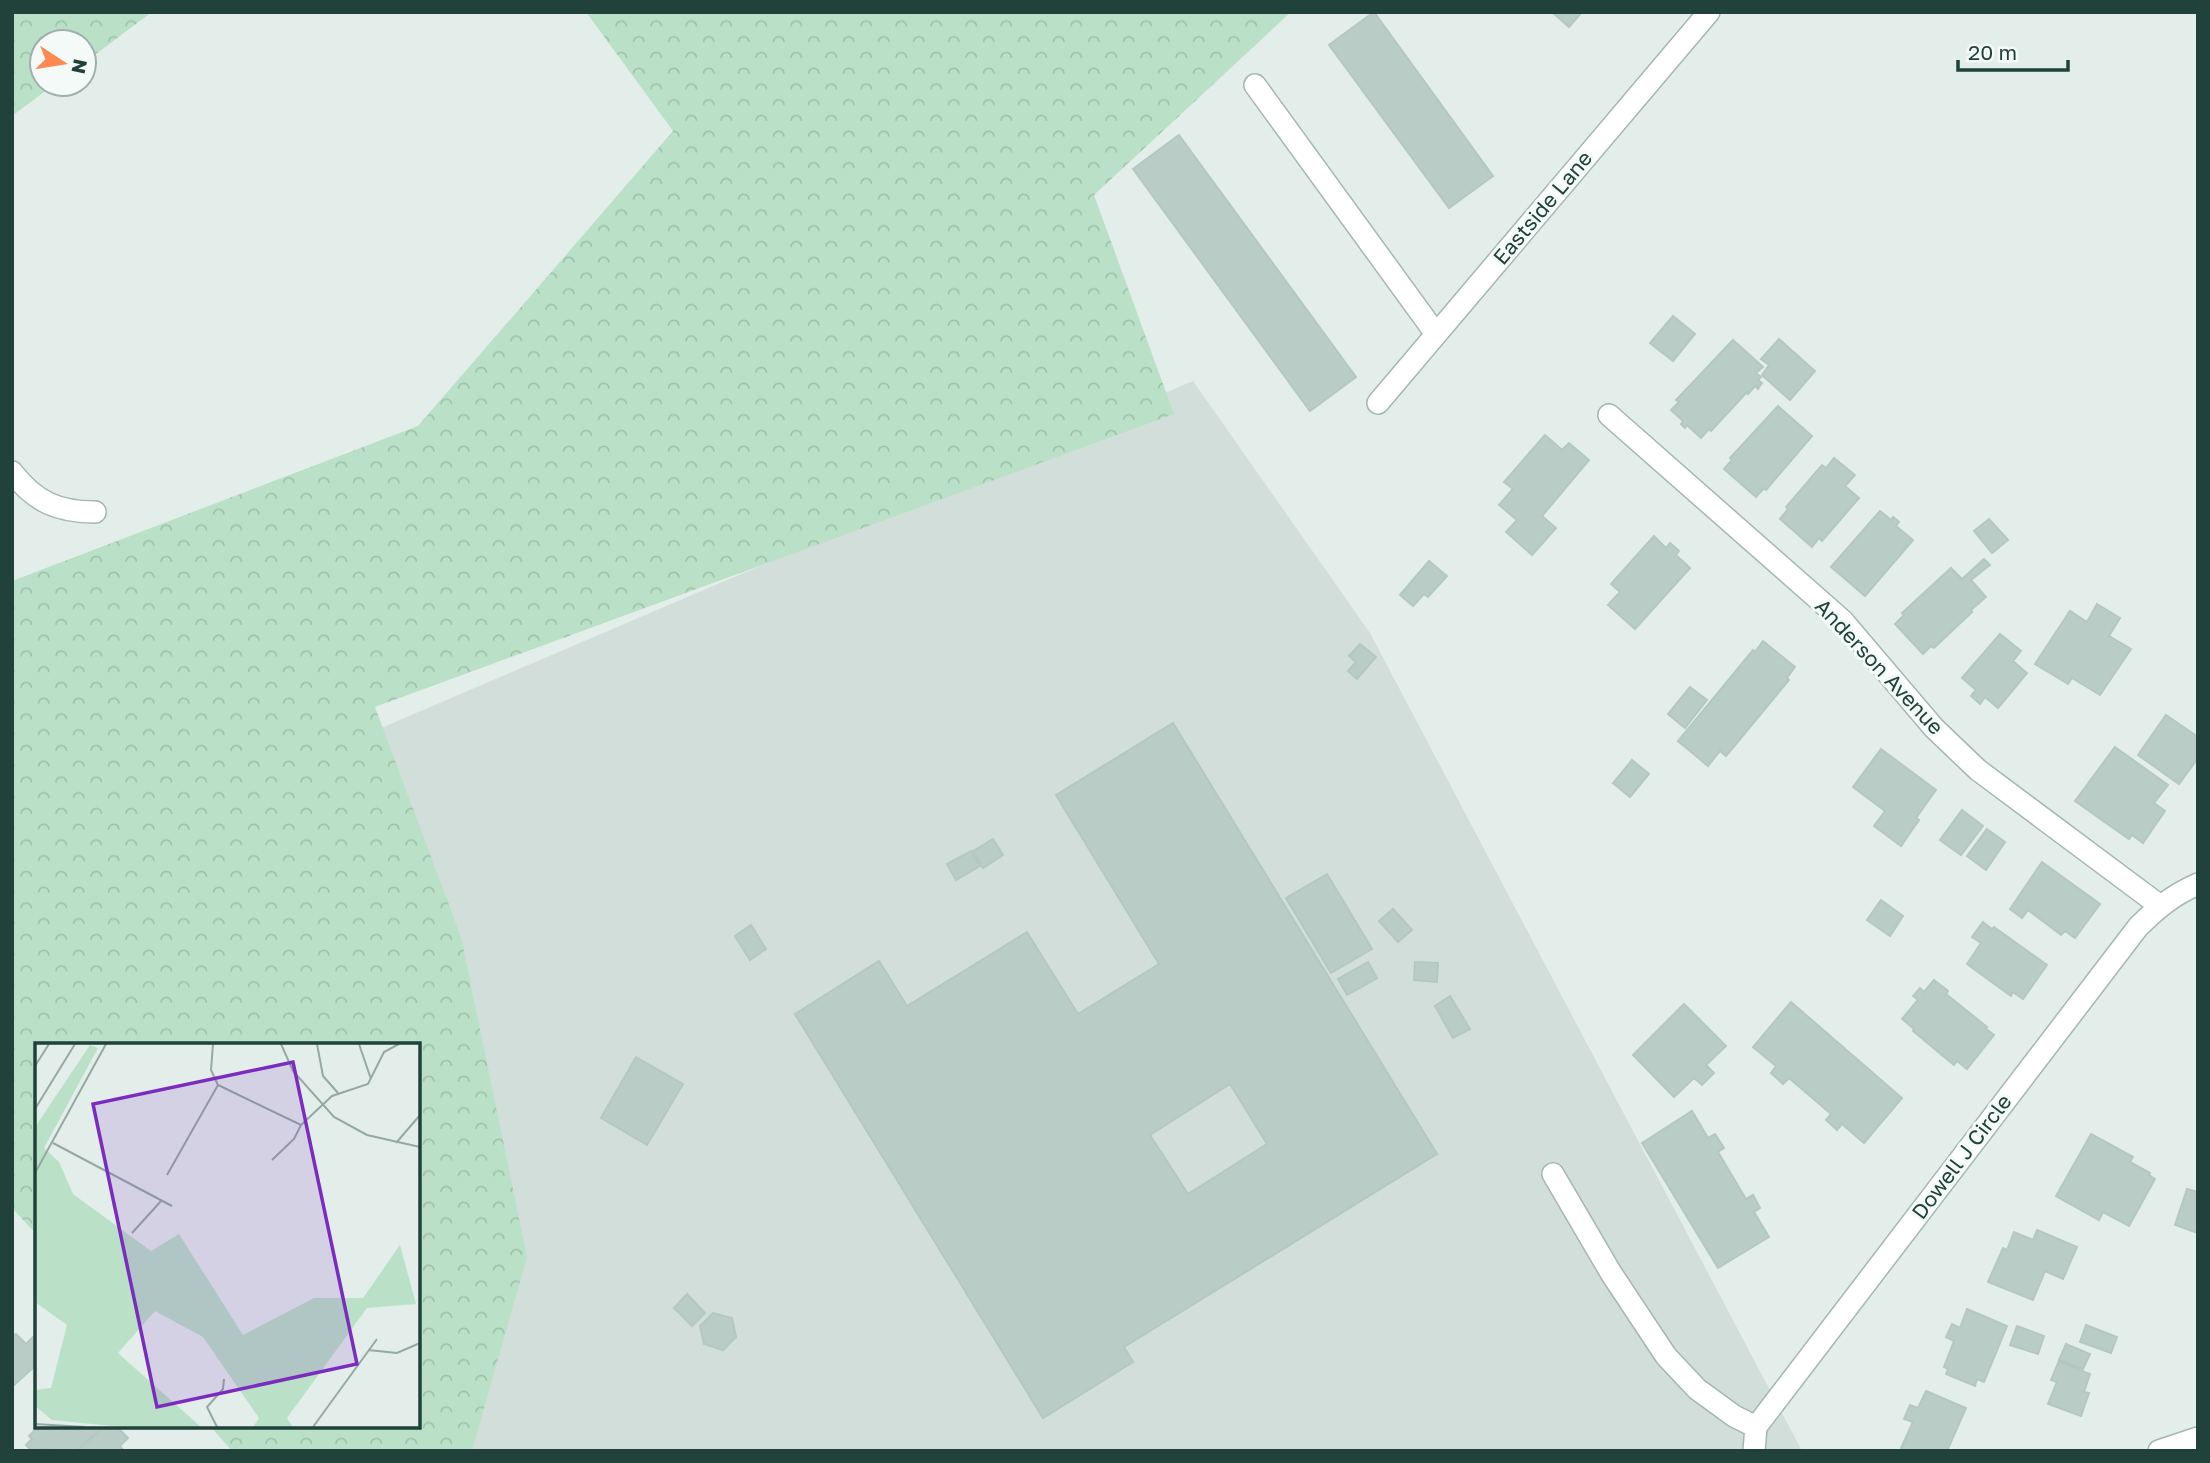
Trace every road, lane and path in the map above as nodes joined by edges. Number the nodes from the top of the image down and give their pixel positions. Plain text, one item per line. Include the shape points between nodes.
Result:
1 (1709, 12) edge
2 (1255, 86) dead end
3 (1436, 334) junction
4 (1378, 403) dead end
5 (1609, 415) dead end
6 (12, 472) edge
7 (95, 512) dead end
8 (2198, 884) edge
9 (2159, 905) junction
10 (1553, 1174) dead end
11 (1756, 1427) junction
12 (2198, 1438) edge
13 (1754, 1451) edge
14 (2160, 1451) edge

1 - 3 street, Eastside Lane
2 - 3 street
3 - 4 street, Eastside Lane
5 - 9 street, Anderson Avenue via 1843,621 1934,728 1978,770
6 - 7 street via 24,488 52,506
8 - 9 street, Dowell J Circle
9 - 11 street, Dowell J Circle
10 - 11 street via 1666,1356 1697,1389
11 - 13 street
12 - 14 street

